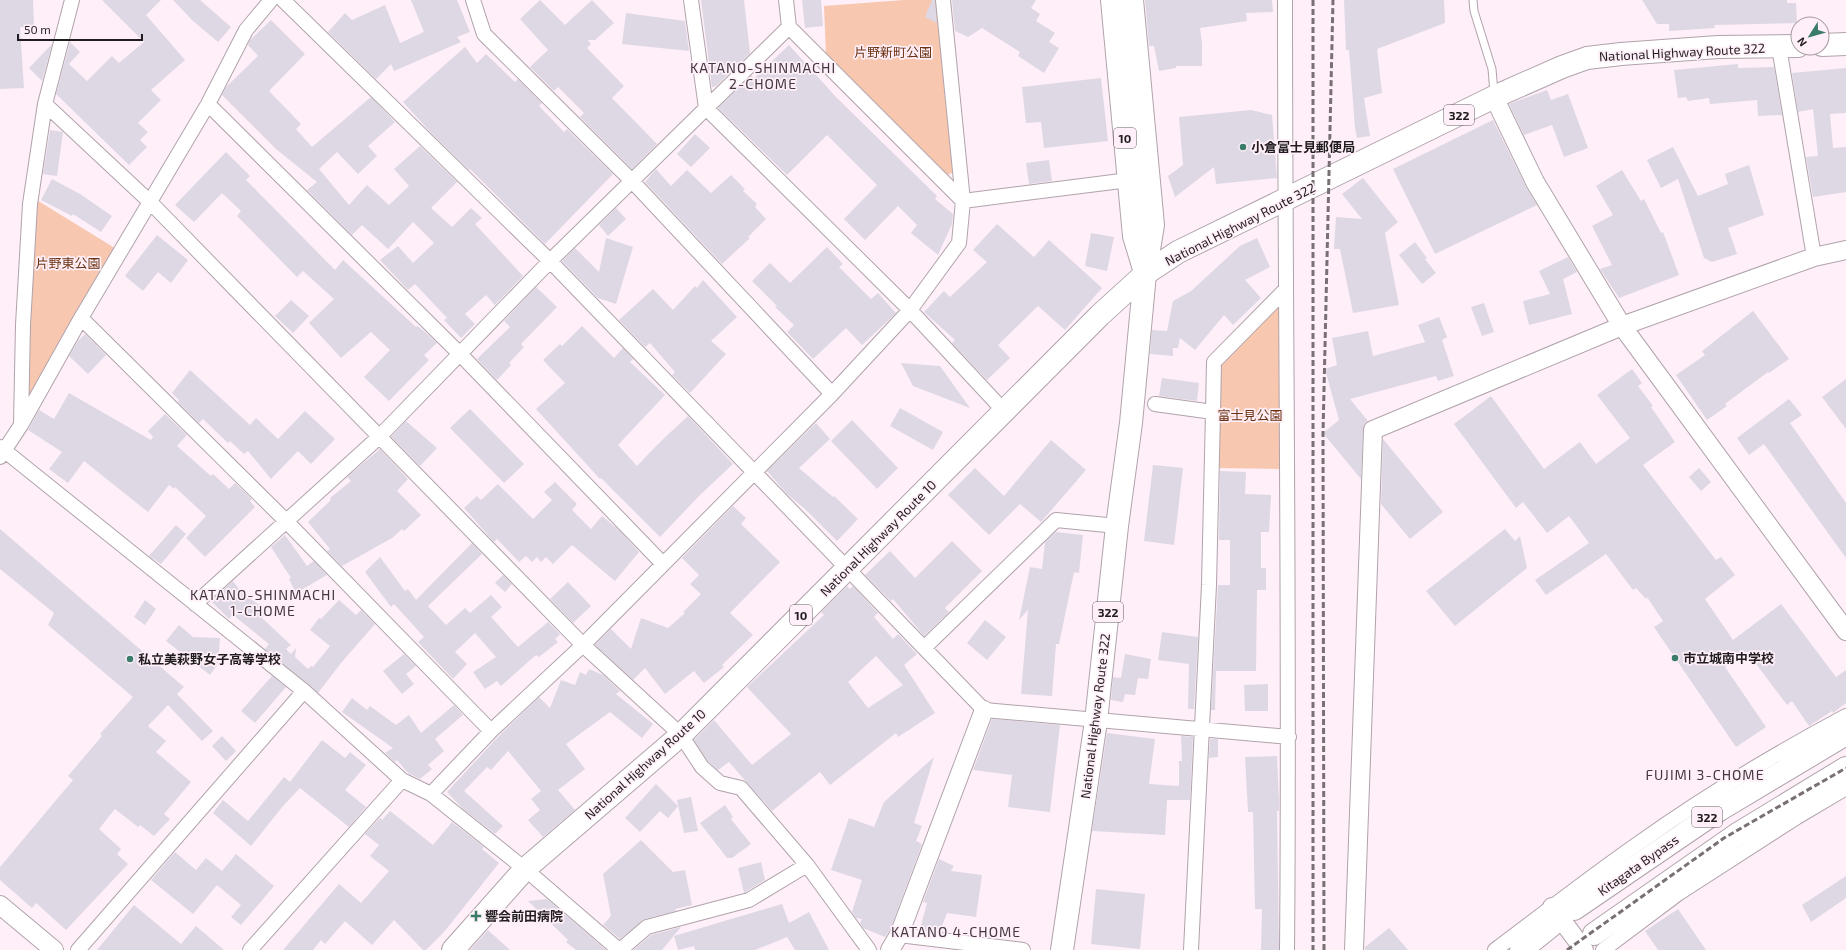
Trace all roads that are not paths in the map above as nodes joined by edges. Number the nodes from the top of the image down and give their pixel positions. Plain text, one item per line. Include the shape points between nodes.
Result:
1 (72, 0) edge
2 (271, 0) edge
3 (283, 0) edge
4 (473, 0) edge
5 (691, 0) edge
6 (786, 0) edge
7 (943, 0) edge
8 (1112, 0) edge
9 (1132, 0) edge
10 (1285, 0) edge
11 (1473, 0) edge
12 (790, 26) junction
13 (1846, 44) edge
14 (1830, 45) edge
15 (1788, 46) edge
16 (1494, 97) junction
17 (44, 104) junction
18 (208, 104) junction
19 (706, 108) junction
20 (1129, 180) junction
21 (632, 181) junction
22 (963, 201) junction
23 (1285, 201) junction
24 (150, 202) junction
25 (1846, 250) edge
26 (1814, 257) junction
27 (550, 261) junction
28 (1146, 274) junction
29 (1286, 289) junction
30 (910, 310) junction
31 (82, 318) junction
32 (1622, 326) junction
33 (460, 354) junction
34 (832, 394) junction
35 (1155, 404) dead end
36 (1004, 411) junction
37 (1214, 412) junction
38 (21, 425) junction
39 (379, 436) junction
40 (2, 452) edge
41 (754, 471) junction
42 (286, 521) junction
43 (1117, 526) junction
44 (663, 564) junction
45 (847, 569) junction
46 (195, 604) junction
47 (1846, 631) edge
48 (583, 645) junction
49 (924, 648) junction
50 (304, 691) junction
51 (984, 710) junction
52 (1846, 716) edge
53 (1096, 721) junction
54 (1201, 730) junction
55 (491, 731) junction
56 (1846, 734) edge
57 (681, 735) junction
58 (1289, 737) junction
59 (1846, 768) edge
60 (402, 780) junction
61 (1846, 788) edge
62 (432, 794) junction
63 (807, 865) junction
64 (525, 869) junction
65 (0, 905) edge
66 (1574, 910) dead end
67 (1551, 917) junction
68 (895, 943) edge
69 (1593, 945) edge
70 (54, 950) edge
71 (78, 950) edge
72 (250, 950) edge
73 (453, 950) edge
74 (620, 950) edge
75 (869, 950) edge
76 (1023, 950) edge
77 (1062, 950) edge
78 (1191, 950) edge
79 (1287, 950) edge
80 (1354, 950) edge
81 (1495, 950) edge
82 (1521, 950) edge

1 - 17 street
2 - 18 street via 246,30
3 - 27 street
4 - 21 street via 484,34
5 - 19 street
6 - 12 street
7 - 22 street
8 - 20 highway, 10
9 - 28 highway, 10 via 1153,225
10 - 23 street
11 - 16 lane via 1474,12 1492,69
12 - 19 street
12 - 22 street
13 - 14 highway
15 - 16 highway, National Highway Route 322 / 322 via 1711,48 1587,58 1562,66
15 - 26 street
16 - 23 highway, National Highway Route 322 / 322
16 - 32 street via 1535,182
17 - 24 street
17 - 38 street via 30,204 23,325
18 - 24 street
18 - 33 street
19 - 21 street
19 - 30 street
20 - 22 street
20 - 28 highway, 10 via 1134,236
21 - 27 street
21 - 34 street
22 - 30 street via 959,243
23 - 28 highway, National Highway Route 322 / 322 via 1178,252
23 - 29 street
24 - 31 street
24 - 39 street
25 - 26 street
26 - 32 street
27 - 33 street
27 - 41 street
28 - 36 highway, National Highway Route 10 / 10 via 1100,315
28 - 43 highway, National Highway Route 322 / 322 via 1131,423
29 - 37 street via 1214,362
29 - 58 street
30 - 34 street
30 - 36 street
31 - 38 street
31 - 42 street
32 - 47 street
32 - 80 street via 1373,430
33 - 39 street
33 - 44 street
34 - 41 street
35 - 37 street
36 - 45 highway, National Highway Route 10 / 10
37 - 54 street via 1209,585
38 - 40 street
39 - 42 street
39 - 48 street
40 - 46 street
41 - 44 street
41 - 45 street
42 - 46 street
42 - 55 street
43 - 49 street via 1056,520
43 - 53 highway, National Highway Route 322 / 322
44 - 48 street
45 - 49 street
45 - 57 highway, National Highway Route 10 / 10
46 - 50 street
48 - 55 street
48 - 57 street
49 - 51 street
50 - 60 street
50 - 71 street
51 - 53 street
51 - 68 street
52 - 67 street via 1714,792 1638,843
53 - 54 street
53 - 77 highway, National Highway Route 322 / 322
54 - 58 street
54 - 78 street
55 - 62 street
56 - 66 highway, Kitagata Bypass / 322 via 1719,810
57 - 63 street via 702,767 720,783 741,788
57 - 64 highway, National Highway Route 10 / 10
58 - 79 street
59 - 69 highway, 322 via 1736,835
60 - 62 street
60 - 72 street
61 - 69 street
62 - 64 street
63 - 74 street via 749,900 647,927
63 - 75 street
64 - 73 highway, National Highway Route 10 / 10
64 - 74 street
65 - 70 street
67 - 69 street
67 - 81 street
67 - 82 highway
68 - 76 street

